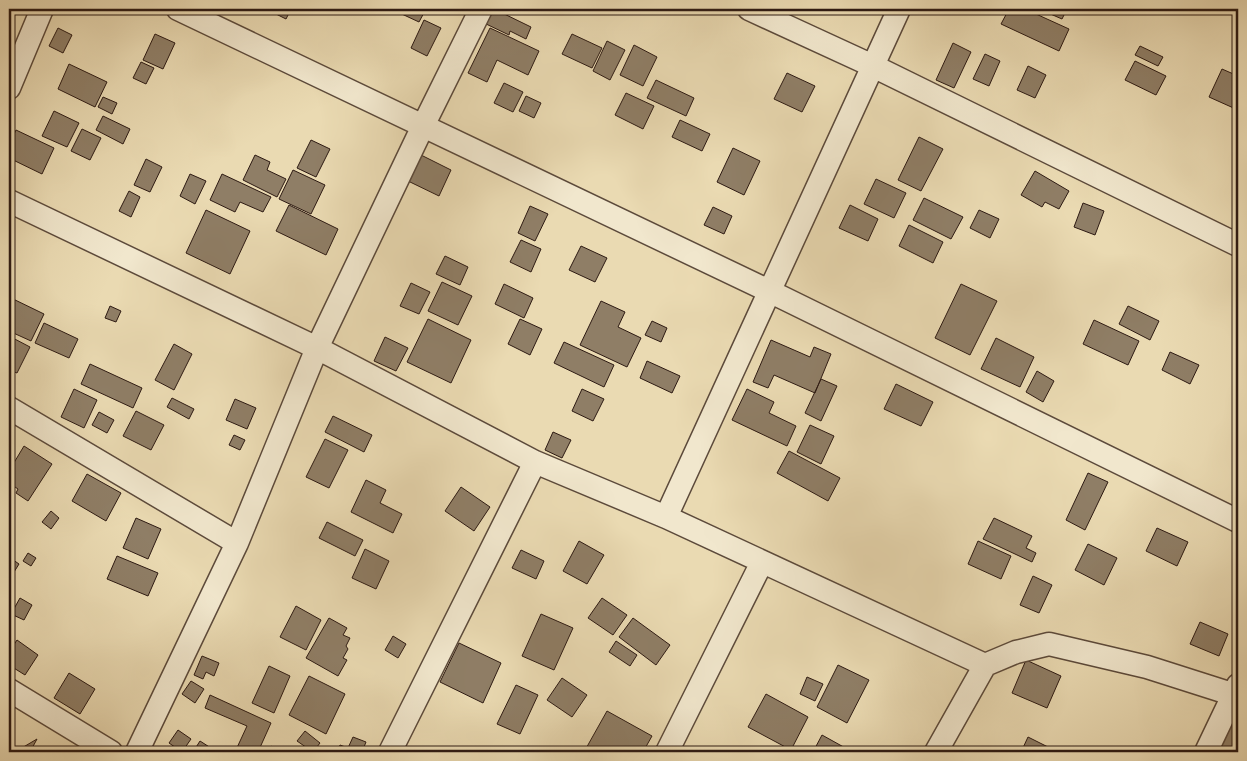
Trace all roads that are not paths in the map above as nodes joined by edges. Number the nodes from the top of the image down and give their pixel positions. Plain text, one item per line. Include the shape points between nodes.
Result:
1 (42, 9) edge
2 (178, 9) edge
3 (481, 9) edge
4 (749, 9) edge
5 (899, 9) edge
6 (873, 66) junction
7 (9, 88) edge
8 (422, 126) junction
9 (9, 201) edge
10 (1238, 245) edge
11 (769, 292) junction
12 (317, 348) junction
13 (9, 408) edge
14 (535, 462) junction
15 (666, 517) junction
16 (1238, 521) edge
17 (237, 543) junction
18 (762, 562) junction
19 (985, 665) junction
20 (9, 690) edge
21 (1237, 692) edge
22 (111, 752) edge
23 (137, 752) edge
24 (390, 752) edge
25 (666, 752) edge
26 (936, 752) edge
27 (1206, 752) edge

1 - 7 street
2 - 8 street
3 - 8 street
4 - 6 street
5 - 6 street
6 - 10 street
6 - 11 street
8 - 11 street
8 - 12 street
9 - 12 street
11 - 15 street
11 - 16 street
12 - 14 street
12 - 17 street
13 - 17 street
14 - 15 street
14 - 24 street
15 - 18 street
17 - 23 street
18 - 19 street
18 - 25 street
19 - 21 street via 1016,652 1049,644
19 - 26 street
20 - 22 street
21 - 27 street

